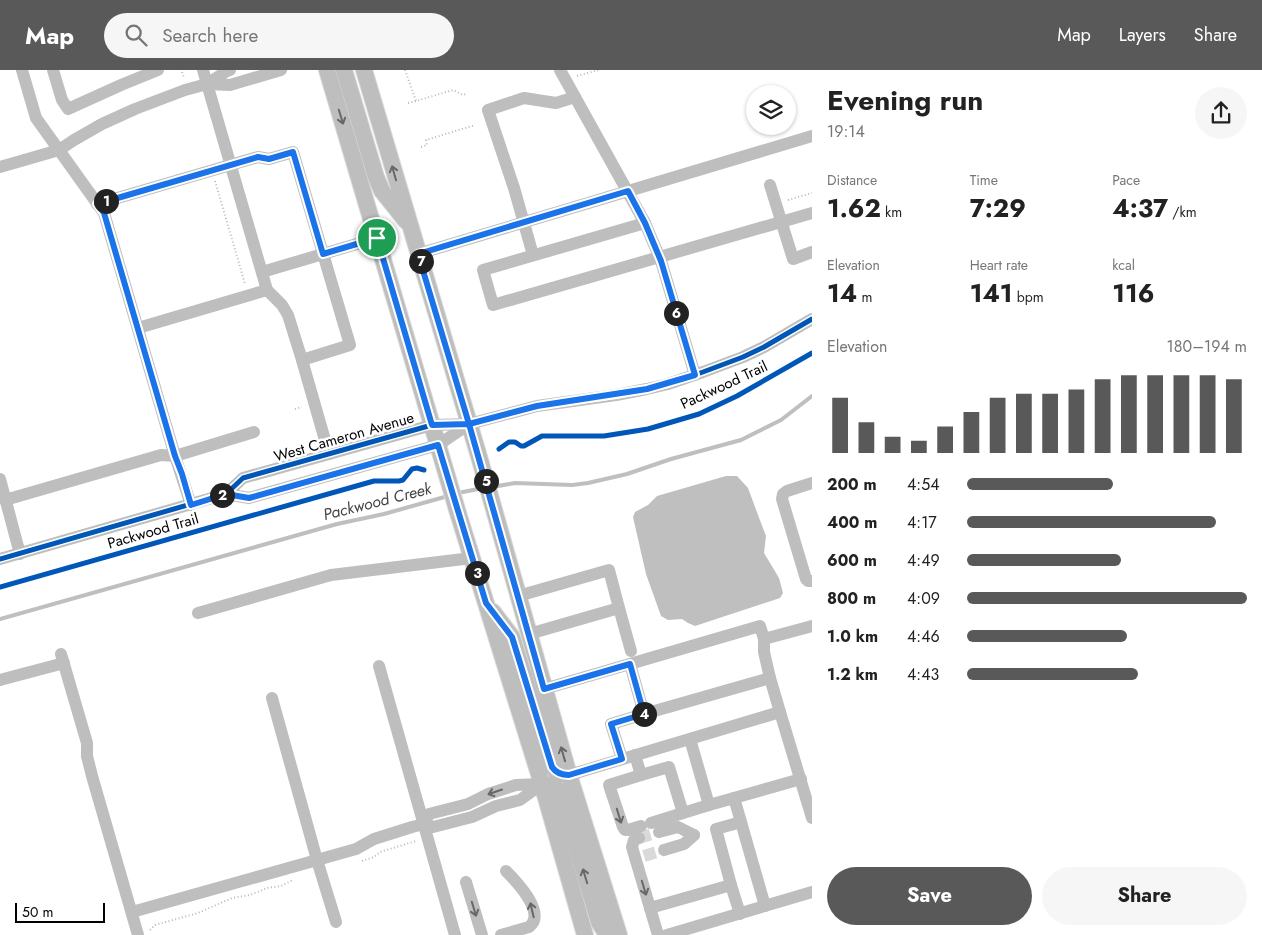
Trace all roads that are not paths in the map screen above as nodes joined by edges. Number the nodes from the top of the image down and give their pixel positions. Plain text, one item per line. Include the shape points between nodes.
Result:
1 (22, 70) edge
2 (54, 70) edge
3 (158, 70) edge
4 (203, 70) edge
5 (230, 70) edge
6 (281, 70) edge
7 (327, 70) edge
8 (344, 70) edge
9 (364, 70) edge
10 (560, 70) edge
11 (207, 84) junction
12 (575, 97) junction
13 (812, 136) edge
14 (59, 150) junction
15 (231, 164) junction
16 (0, 167) edge
17 (770, 185) dead end
18 (628, 191) junction
19 (97, 204) junction
20 (812, 213) edge
21 (524, 222) junction
22 (782, 222) junction
23 (645, 223) junction
24 (410, 227) junction
25 (377, 238) junction
26 (812, 252) edge
27 (323, 254) junction
28 (418, 254) junction
29 (533, 255) junction
30 (659, 256) junction
31 (262, 272) junction
32 (267, 290) junction
33 (812, 319) edge
34 (138, 328) junction
35 (302, 360) junction
36 (695, 375) junction
37 (469, 424) junction
38 (432, 425) junction
39 (254, 432) dead end
40 (438, 445) junction
41 (329, 454) junction
42 (175, 456) junction
43 (0, 479) edge
44 (812, 483) edge
45 (226, 494) junction
46 (3, 498) edge
47 (191, 505) junction
48 (20, 554) junction
49 (472, 558) junction
50 (0, 559) edge
51 (812, 582) edge
52 (518, 596) junction
53 (486, 603) junction
54 (619, 608) junction
55 (198, 613) dead end
56 (812, 626) edge
57 (529, 634) junction
58 (764, 639) junction
59 (631, 650) dead end
60 (630, 664) junction
61 (379, 666) dead end
62 (770, 678) junction
63 (0, 680) edge
64 (544, 689) junction
65 (272, 698) dead end
66 (780, 712) junction
67 (644, 714) junction
68 (690, 739) junction
69 (635, 756) junction
70 (622, 759) junction
71 (569, 775) junction
72 (641, 775) junction
73 (800, 779) junction
74 (542, 784) junction
75 (734, 798) junction
76 (709, 806) junction
77 (682, 813) junction
78 (812, 818) edge
79 (741, 822) junction
80 (424, 824) junction
81 (647, 843) junction
82 (318, 860) junction
83 (506, 870) dead end
84 (466, 882) dead end
85 (731, 885) junction
86 (812, 892) edge
87 (765, 906) junction
88 (650, 908) junction
89 (132, 912) junction
90 (740, 914) junction
91 (336, 922) dead end
92 (710, 929) edge
93 (138, 935) edge
94 (456, 935) edge
95 (482, 935) edge
96 (500, 935) edge
97 (585, 935) edge
98 (607, 935) edge
99 (619, 935) edge
100 (658, 935) edge
101 (667, 935) edge

1 - 14 street via 36,118
2 - 3 street via 62,100 68,109
4 - 11 street
5 - 11 street
6 - 11 street via 230,85
7 -> 25 main road
8 - 24 main road via 376,177 382,191
24 -> 9 main road
10 - 12 street
11 - 14 street via 110,120
11 - 15 street
12 - 18 street
12 - 21 street via 556,103 524,98 488,110
13 - 18 street
14 - 16 street
14 - 19 street
15 - 19 street
15 - 27 street via 293,152
15 - 31 street
17 - 22 street
18 - 21 street
18 - 23 street
19 - 34 street via 104,213
20 - 22 street
21 - 28 street
21 - 29 street
22 - 26 street via 793,259
22 - 30 street
23 - 29 street
23 - 30 street
24 - 28 main road
25 - 27 street
25 - 38 main road
27 - 31 street
27 - 35 street via 350,345
28 - 37 main road
29 - 30 street via 483,270 493,305
30 - 36 street
31 - 32 street
32 - 34 street
32 - 35 street via 288,315
33 - 36 street, West Cameron Avenue via 753,352
34 - 42 street
35 - 41 street
36 - 37 street, West Cameron Avenue via 647,389 537,406
37 - 38 street, West Cameron Avenue
37 - 40 street, West Cameron Avenue
37 - 52 main road
38 - 40 main road
38 - 41 street, West Cameron Avenue
39 - 42 street
40 - 45 street, West Cameron Avenue via 249,498
40 - 49 main road
41 - 45 street, West Cameron Avenue via 242,478
42 - 46 street via 161,455
42 - 47 street
43 - 46 street
44 - 51 street via 787,491 782,499 806,579
45 - 47 street, West Cameron Avenue
46 - 48 street
47 - 48 street, West Cameron Avenue
48 - 50 street, West Cameron Avenue
49 - 53 main road
49 - 55 street via 331,575
52 - 54 street via 609,570
52 - 57 main road
53 - 71 main road via 512,637 552,767 561,775
53 - 74 main road
54 - 57 street
54 - 59 street
56 - 58 street
57 - 64 main road
58 - 60 street via 760,626
58 - 62 street
60 - 64 street
60 - 67 street
61 - 80 street
62 - 66 street
62 - 67 street
63 - 89 street via 62,658
71 -> 64 main road
65 - 82 street
66 - 68 street
66 - 73 street
67 - 70 street via 611,724
68 - 69 street
68 - 76 street
69 - 70 street
69 - 72 street
70 - 71 street
71 - 99 main road
72 - 77 street via 669,767
72 -> 81 street via 609,785 623,827
73 - 75 street
73 - 78 street
74 - 80 street via 520,800 472,817 433,827
74 - 97 main road
98 -> 74 main road via 599,922 560,792 552,785
75 - 76 street
75 - 79 street
76 - 77 street
77 - 81 street
79 - 85 street via 716,829
79 - 87 street
80 - 82 street
80 - 94 street
81 - 81 street via 684,844 694,835 678,827
81 -> 88 street
82 - 89 street
82 - 91 street
96 -> 83 street via 529,927 534,920 526,894
84 -> 95 street
85 - 88 street
85 - 90 street
86 - 87 street
87 - 90 street
88 - 100 street
89 - 93 street
90 - 92 street
92 - 101 street

